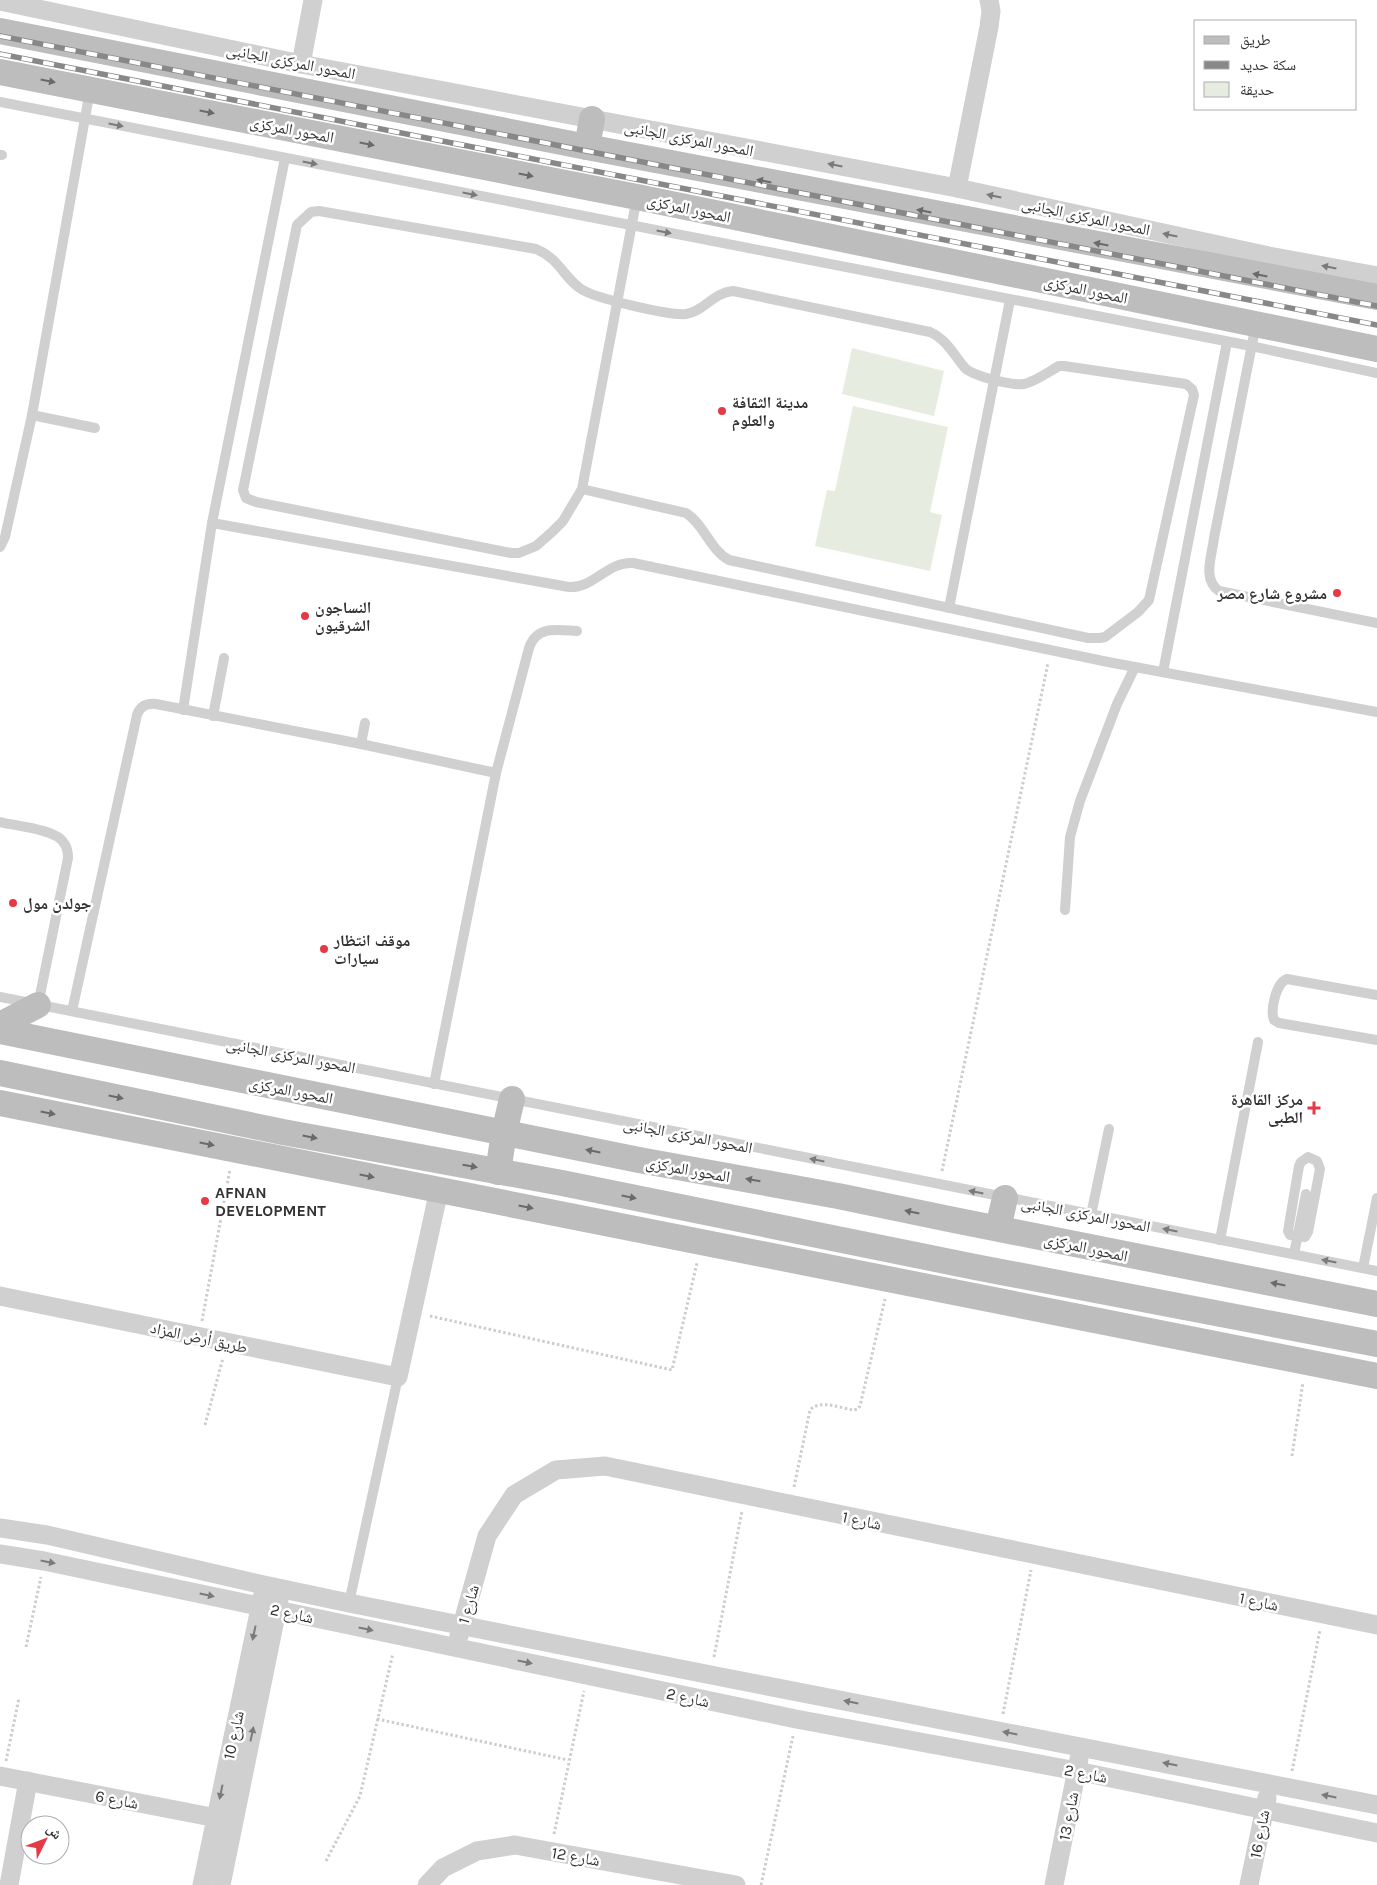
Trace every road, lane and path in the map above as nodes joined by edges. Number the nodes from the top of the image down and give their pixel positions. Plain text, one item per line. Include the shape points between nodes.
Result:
1 (313, 0) edge
2 (989, 0) edge
3 (0, 1) edge
4 (0, 31) edge
5 (300, 64) junction
6 (0, 72) edge
7 (90, 89) junction
8 (0, 102) edge
9 (85, 119) junction
10 (592, 119) junction
11 (587, 147) junction
12 (285, 158) junction
13 (957, 188) junction
14 (637, 197) junction
15 (631, 226) junction
16 (1377, 276) edge
17 (1377, 297) edge
18 (1010, 300) junction
19 (617, 302) junction
20 (1253, 335) junction
21 (1227, 342) junction
22 (1377, 349) edge
23 (1377, 373) edge
24 (995, 379) junction
25 (32, 415) junction
26 (95, 428) dead end
27 (582, 489) junction
28 (212, 523) junction
29 (0, 547) edge
30 (949, 608) junction
31 (1377, 623) edge
32 (577, 631) dead end
33 (1051, 650) junction
34 (224, 658) dead end
35 (1135, 667) junction
36 (1163, 672) junction
37 (183, 710) junction
38 (1377, 712) edge
39 (213, 716) junction
40 (365, 722) dead end
41 (361, 744) junction
42 (496, 773) junction
43 (0, 822) edge
44 (1065, 910) dead end
45 (1377, 995) edge
46 (0, 997) edge
47 (38, 1005) junction
48 (72, 1011) junction
49 (0, 1024) edge
50 (0, 1032) edge
51 (1377, 1040) edge
52 (1258, 1042) dead end
53 (0, 1073) edge
54 (434, 1084) junction
55 (512, 1099) junction
56 (0, 1103) edge
57 (1109, 1129) dead end
58 (271, 1130) junction
59 (504, 1133) junction
60 (240, 1150) junction
61 (498, 1172) junction
62 (939, 1184) junction
63 (439, 1190) junction
64 (1306, 1194) dead end
65 (838, 1196) junction
66 (1005, 1198) junction
67 (1377, 1198) edge
68 (1091, 1215) junction
69 (954, 1220) junction
70 (998, 1228) junction
71 (1297, 1237) junction
72 (1220, 1240) junction
73 (702, 1242) junction
74 (861, 1243) junction
75 (1294, 1254) junction
76 (975, 1267) junction
77 (1363, 1268) junction
78 (1377, 1271) edge
79 (889, 1279) junction
80 (0, 1296) edge
81 (1377, 1304) edge
82 (412, 1312) junction
83 (199, 1337) junction
84 (227, 1342) junction
85 (1377, 1344) edge
86 (1306, 1361) junction
87 (1377, 1376) edge
88 (398, 1377) junction
89 (205, 1425) dead end
90 (1292, 1456) dead end
91 (745, 1496) junction
92 (790, 1505) junction
93 (0, 1528) edge
94 (0, 1554) edge
95 (1034, 1555) junction
96 (44, 1561) junction
97 (273, 1587) junction
98 (349, 1602) junction
99 (268, 1608) junction
100 (1323, 1614) junction
101 (462, 1625) junction
102 (1377, 1625) edge
103 (397, 1635) junction
104 (26, 1647) dead end
105 (456, 1647) junction
106 (711, 1675) junction
107 (588, 1676) junction
108 (19, 1698) dead end
109 (796, 1719) junction
110 (377, 1720) junction
111 (1000, 1731) junction
112 (1082, 1747) junction
113 (568, 1760) junction
114 (1077, 1771) junction
115 (1, 1776) edge
116 (28, 1781) junction
117 (1269, 1784) junction
118 (1289, 1788) junction
119 (1377, 1805) edge
120 (1264, 1810) junction
121 (225, 1820) junction
122 (1377, 1833) edge
123 (550, 1852) junction
124 (326, 1861) dead end
125 (9, 1885) edge
126 (202, 1885) edge
127 (221, 1885) edge
128 (427, 1885) edge
129 (736, 1885) edge
130 (762, 1885) edge
131 (1054, 1885) edge
132 (1250, 1885) edge

1 - 5 street
2 - 13 street via 989,27
3 - 5 street, المحور المركزى الجانبى
4 - 11 main road
5 - 10 street, المحور المركزى الجانبى
6 -> 7 main road, المحور المركزى
7 - 9 lane
7 -> 14 main road, المحور المركزى
8 - 9 lane
9 -> 12 lane
9 - 25 lane
10 - 11 main road
13 -> 10 street, المحور المركزى الجانبى
17 -> 11 main road
12 -> 15 lane
12 - 28 lane
16 -> 13 street, المحور المركزى الجانبى
14 - 15 lane
14 - 20 main road, المحور المركزى
15 -> 18 lane
15 - 19 lane
18 - 21 lane
18 - 24 lane
19 - 24 lane via 686,314 720,294 740,292 930,332 940,338 967,370
19 - 27 lane
19 - 27 lane via 601,299 579,288 554,260 536,249 330,212 311,212 297,225 243,490 246,498 256,502 510,553 536,546 552,532 563,521
20 - 21 lane
20 - 22 main road, المحور المركزى
20 - 23 lane
20 - 31 lane via 1210,566 1211,583 1219,591
21 - 36 lane
24 - 30 lane
24 - 30 lane via 1027,383 1064,366 1186,384 1194,395 1152,593 1144,607 1106,637 1094,638
25 - 26 lane
25 - 29 lane via 5,537
27 - 30 lane via 686,513 720,554 729,560
28 - 33 lane via 575,588 622,564 633,563
28 - 37 lane
32 - 42 lane via 545,630 530,642
33 - 35 lane
33 - 62 path
34 - 39 lane
35 - 36 lane
35 - 44 lane via 1117,704 1080,801 1070,837
36 - 38 lane
37 - 39 lane
37 - 48 lane via 151,704 142,707 137,715
39 - 41 lane
40 - 41 lane
41 - 42 lane
42 - 54 lane
43 - 47 lane via 56,835 68,850
45 - 51 lane via 1287,979 1277,989 1273,1014 1274,1020 1280,1023
46 - 47 lane, المحور المركزى الجانبى
47 - 48 lane, المحور المركزى الجانبى
47 - 49 main road
48 - 54 lane, المحور المركزى الجانبى
50 - 59 main road, المحور المركزى
52 - 72 lane
53 -> 58 main road
54 - 55 lane, المحور المركزى الجانبى
55 - 59 main road
62 -> 55 lane, المحور المركزى الجانبى
56 -> 60 main road
57 - 68 lane
58 - 60 main road
58 -> 61 main road
59 - 61 main road
65 -> 59 main road, المحور المركزى
60 -> 63 main road
60 - 83 path
61 -> 74 main road
66 -> 62 lane, المحور المركزى الجانبى
63 -> 73 main road
63 - 82 street
64 - 71 lane
69 -> 65 main road, المحور المركزى
65 - 74 main road via 867,1210 873,1218 874,1231
66 - 68 lane, المحور المركزى الجانبى
66 - 70 main road
67 - 77 lane
72 -> 68 lane, المحور المركزى الجانبى
69 - 70 main road, المحور المركزى
69 - 76 main road via 942,1232 943,1246
81 -> 70 main road, المحور المركزى
71 - 71 lane via 1305,1237 1308,1232 1320,1169 1313,1158 1304,1159 1299,1166 1288,1231
71 - 75 lane
72 - 75 lane, المحور المركزى الجانبى
73 - 79 main road
73 - 82 path via 672,1370
74 - 76 main road
77 -> 75 lane, المحور المركزى الجانبى
76 - 85 main road
77 - 78 lane, المحور المركزى الجانبى
79 - 86 main road
79 - 92 path via 860,1406 853,1410 821,1404 810,1410
80 - 83 street, طريق أرض المزاد
82 - 88 street
83 - 84 street, طريق أرض المزاد
84 - 88 street, طريق أرض المزاد
84 - 89 path
86 - 87 main road
86 - 90 path
88 - 98 lane
91 - 92 street, شارع 1
91 - 101 street, شارع 1 via 605,1466 556,1470 514,1495 487,1536
91 - 106 path
92 - 95 street, شارع 1
93 - 97 street, شارع 2 via 47,1535
94 - 96 street, شارع 2
95 - 100 street, شارع 1
95 - 111 path
96 -> 99 street, شارع 2
96 - 104 path
97 - 98 street, شارع 2
97 - 99 street, شارع 10
98 - 101 street, شارع 2
99 -> 103 street, شارع 2
99 - 121 street, شارع 10
100 - 102 street, شارع 1
100 - 118 path
101 - 105 street, شارع 1
101 - 106 street, شارع 2
103 - 105 street, شارع 2
103 - 110 path
105 -> 107 street, شارع 2
111 -> 106 street, شارع 2
107 - 109 street, شارع 2
107 - 113 path
108 - 115 path
109 - 114 street, شارع 2
109 - 130 path
110 - 113 path
110 - 124 path via 360,1796
112 -> 111 street, شارع 2
112 - 114 street, شارع 13
117 -> 112 street, شارع 2
113 - 123 path
114 - 120 street, شارع 2
114 - 131 street, شارع 13
115 - 116 street, شارع 6
116 - 121 street, شارع 6
116 - 125 street
117 - 118 street, شارع 2
117 - 120 street, شارع 16
119 -> 118 street, شارع 2
120 - 122 street, شارع 2
120 - 132 street, شارع 16
121 - 126 street, شارع 10
121 - 127 street, شارع 10
123 - 128 street, شارع 12 via 515,1845 477,1851 443,1868
123 - 129 street, شارع 12

